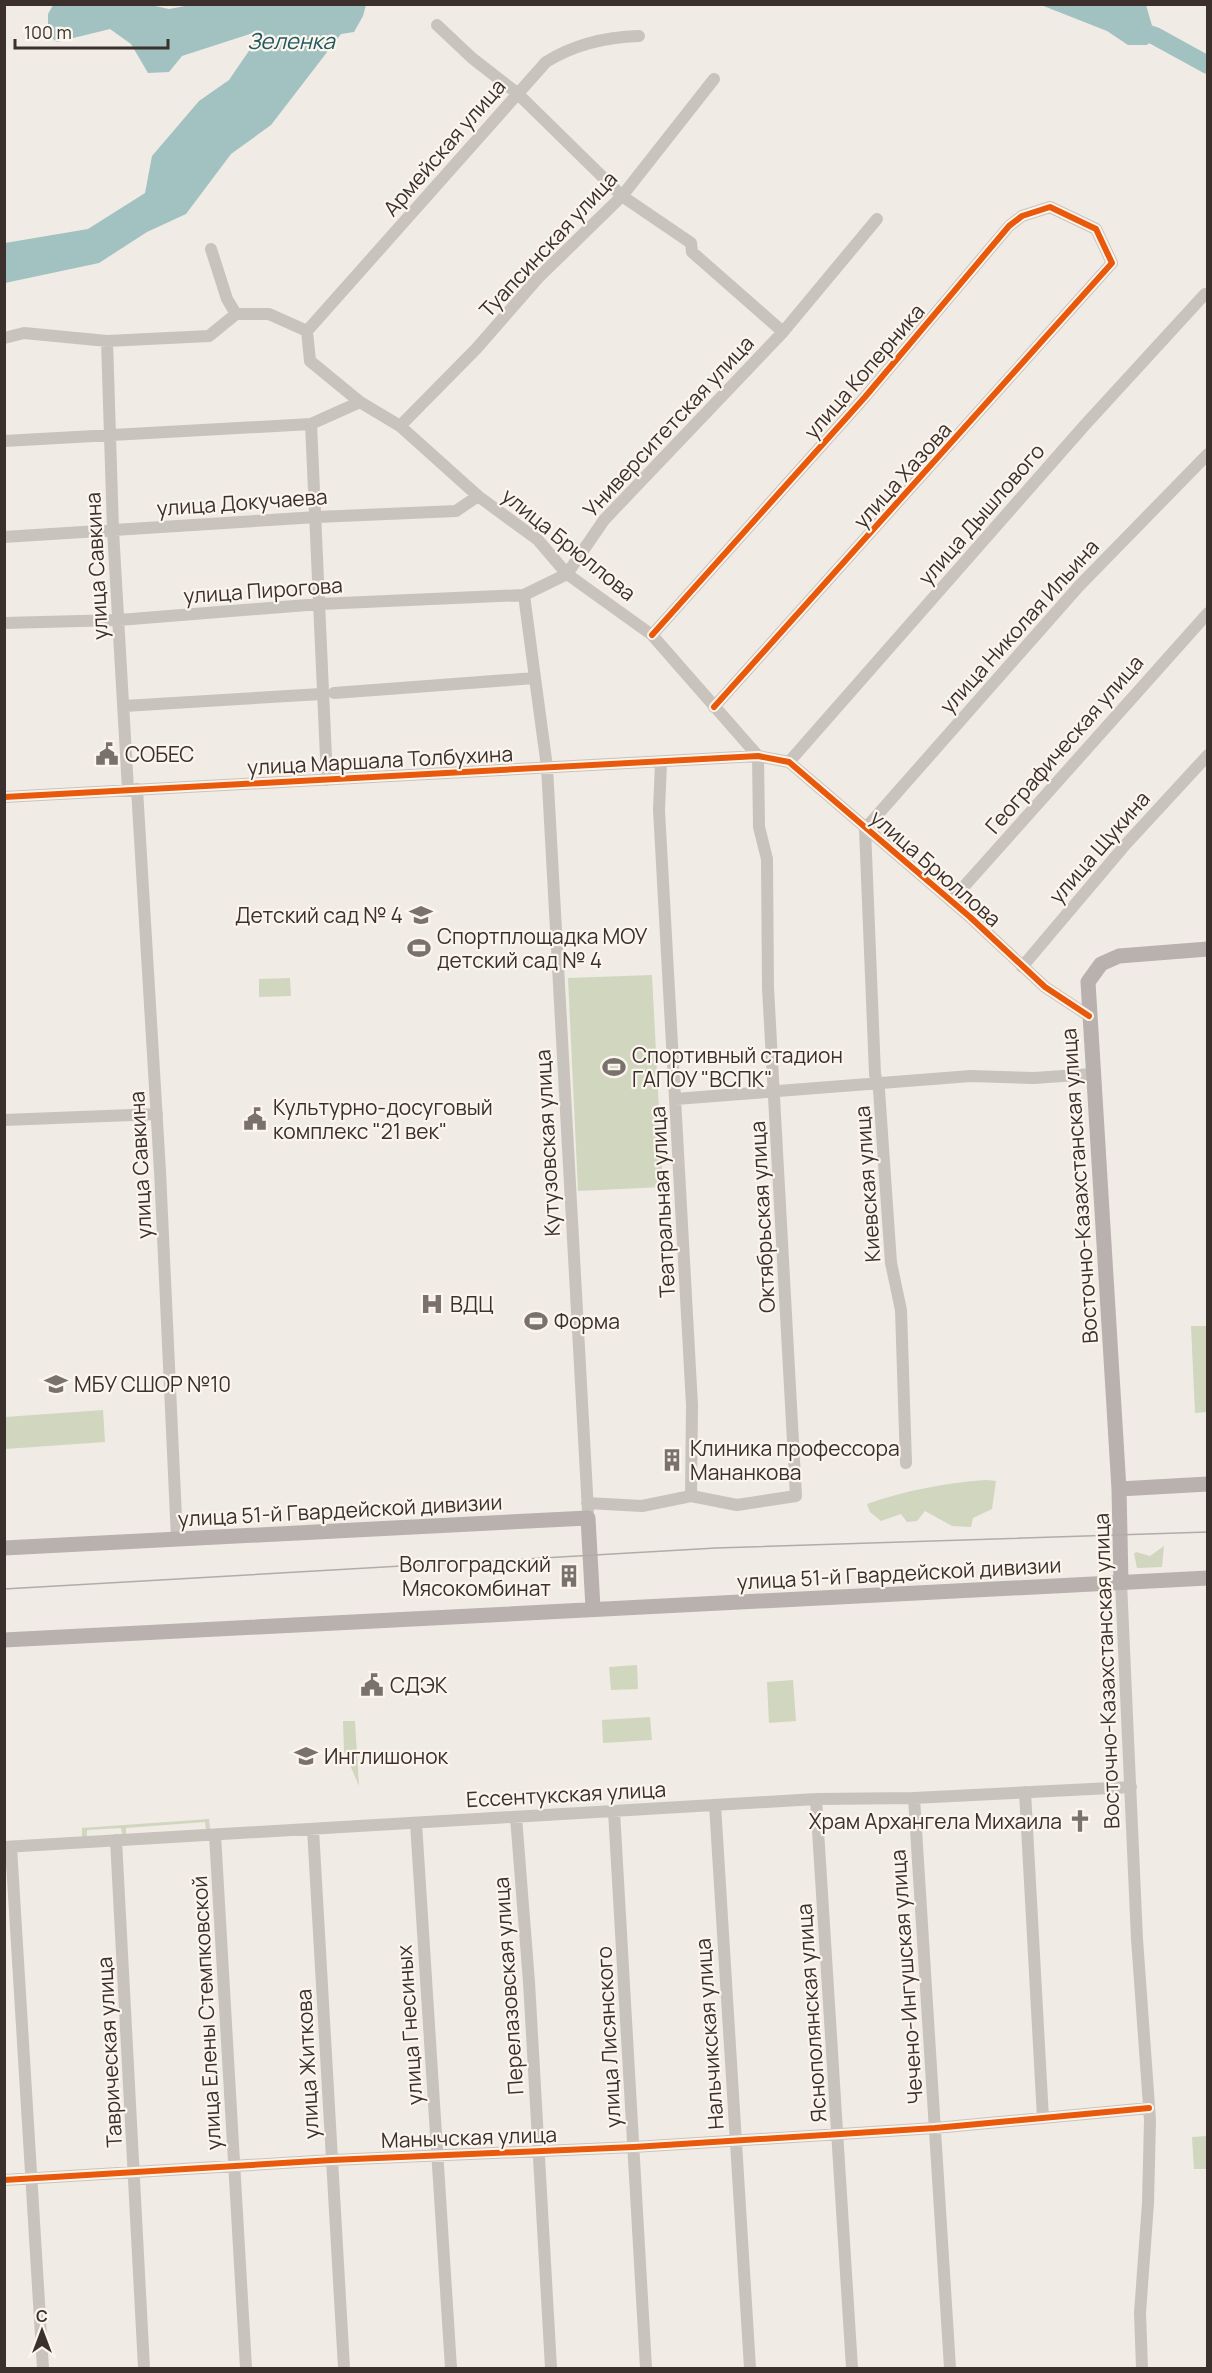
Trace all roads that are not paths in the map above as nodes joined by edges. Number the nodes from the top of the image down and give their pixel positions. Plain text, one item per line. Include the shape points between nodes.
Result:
1 (437, 25) dead end
2 (639, 36) dead end
3 (714, 80) dead end
4 (517, 93) junction
5 (622, 196) junction
6 (877, 219) dead end
7 (211, 249) dead end
8 (1112, 263) joint
9 (1205, 294) dead end
10 (236, 314) junction
11 (307, 331) junction
12 (783, 332) junction
13 (4, 338) edge
14 (107, 340) junction
15 (360, 402) junction
16 (311, 424) junction
17 (400, 426) junction
18 (109, 436) junction
19 (4, 441) edge
20 (1208, 454) edge
21 (478, 495) junction
22 (317, 517) junction
23 (113, 530) junction
24 (4, 537) edge
25 (567, 574) junction
26 (524, 595) junction
27 (320, 604) junction
28 (1208, 613) edge
29 (119, 620) junction
30 (4, 624) edge
31 (652, 635) junction
32 (535, 678) junction
33 (328, 694) junction
34 (124, 706) junction
35 (714, 707) junction
36 (758, 756) junction
37 (1208, 756) edge
38 (789, 762) junction
39 (662, 763) junction
40 (548, 766) junction
41 (327, 780) junction
42 (132, 789) junction
43 (4, 797) edge
44 (865, 829) junction
45 (951, 901) junction
46 (1206, 947) edge
47 (1022, 967) junction
48 (1089, 1016) junction
49 (1092, 1074) junction
50 (878, 1082) junction
51 (774, 1089) junction
52 (676, 1099) junction
53 (157, 1114) junction
54 (4, 1120) edge
55 (906, 1463) dead end
56 (1208, 1484) edge
57 (1119, 1489) junction
58 (691, 1496) junction
59 (588, 1510) junction
60 (177, 1539) junction
61 (4, 1548) edge
62 (1208, 1578) edge
63 (1121, 1582) junction
64 (593, 1608) junction
65 (4, 1640) edge
66 (1131, 1787) junction
67 (1025, 1792) junction
68 (914, 1798) junction
69 (816, 1799) junction
70 (715, 1805) junction
71 (614, 1811) junction
72 (516, 1817) junction
73 (416, 1823) junction
74 (313, 1829) junction
75 (215, 1835) junction
76 (116, 1840) junction
77 (8, 1847) edge
78 (1149, 2108) junction
79 (1043, 2118) junction
80 (935, 2128) junction
81 (838, 2133) junction
82 (736, 2139) junction
83 (634, 2147) junction
84 (537, 2151) junction
85 (437, 2155) junction
86 (332, 2160) junction
87 (234, 2165) junction
88 (135, 2171) junction
89 (32, 2179) junction
90 (4, 2180) edge
91 (44, 2368) edge
92 (144, 2368) edge
93 (246, 2368) edge
94 (344, 2368) edge
95 (451, 2368) edge
96 (551, 2368) edge
97 (646, 2368) edge
98 (750, 2368) edge
99 (852, 2368) edge
100 (950, 2368) edge
101 (1142, 2368) edge

1 - 4 street
2 - 4 street, Армейская улица via 608,36 562,52 546,62
3 - 5 street, Туапсинская улица
4 - 5 street
4 - 11 street, Армейская улица
5 - 12 street via 691,243 692,252
5 - 17 street, Туапсинская улица via 538,278 476,349
6 - 12 street, Университетская улица
7 - 10 street via 227,299
8 - 31 street, улица Коперника via 1096,229 1050,207 1022,216 1009,226 865,397
8 - 35 street, улица Хазова
9 - 38 street, улица Дышлового
10 - 11 street via 269,314
10 - 14 street via 209,336
11 - 15 street, улица Брюллова via 310,361
12 - 25 street, Университетская улица via 604,520
13 - 14 street via 24,333
14 - 18 street, улица Савкина
15 - 16 street
15 - 17 street, улица Брюллова
16 - 18 street
16 - 22 street
17 - 21 street, улица Брюллова
18 - 19 street
18 - 23 street, улица Савкина
20 - 44 street, улица Николая Ильина via 1079,586
21 - 22 street, улица Докучаева via 456,511
21 - 25 street, улица Брюллова via 538,540
22 - 23 street, улица Докучаева
22 - 27 street
23 - 24 street, улица Докучаева
23 - 29 street, улица Савкина
25 - 26 street, Университетская улица
25 - 31 street, улица Брюллова
26 - 27 street, улица Пирогова
26 - 32 street
27 - 29 street, улица Пирогова
27 - 33 street
28 - 45 street, Географическая улица
29 - 30 street, улица Пирогова
29 - 34 street, улица Савкина
31 - 35 street, улица Брюллова
32 - 33 street
32 - 40 street, Кутузовская улица
33 - 34 street
33 - 41 street
34 - 42 street, улица Савкина
35 - 36 street, улица Брюллова
36 - 38 street
36 - 39 street, улица Маршала Толбухина
36 - 51 street, Октябрьская улица via 759,827 767,859
37 - 47 street, улица Щукина via 1126,844
38 - 44 street, улица Брюллова
39 - 40 street, улица Маршала Толбухина
39 - 52 street, Театральная улица via 659,810
40 - 41 street, улица Маршала Толбухина
40 - 59 street, Кутузовская улица
41 - 42 street, улица Маршала Толбухина
42 - 43 street, улица Маршала Толбухина
42 - 53 street, улица Савкина
44 - 45 street, улица Брюллова
44 - 50 street, Киевская улица
45 - 47 street, улица Брюллова
46 - 48 main road, Восточно-Казахстанская улица via 1109,959 1088,982
47 - 48 street, улица Брюллова
48 - 49 main road, Восточно-Казахстанская улица
49 - 50 street
49 - 57 main road, Восточно-Казахстанская улица
50 - 51 street
50 - 55 street, Киевская улица via 891,1263 901,1310
51 - 52 street
51 - 58 street, Октябрьская улица via 795,1496 737,1505
52 - 58 street, Театральная улица via 693,1405
53 - 54 street
53 - 60 street, улица Савкина
56 - 57 main road
57 - 63 main road, Восточно-Казахстанская улица
58 - 59 street via 642,1506
59 - 60 main road, улица 51-й Гвардейской дивизии
59 - 64 main road
60 - 61 main road, улица 51-й Гвардейской дивизии
62 - 63 main road, улица 51-й Гвардейской дивизии
63 - 64 main road, улица 51-й Гвардейской дивизии
63 - 66 street, Восточно-Казахстанская улица
64 - 65 main road, улица 51-й Гвардейской дивизии
66 - 67 street, Ессентукская улица
66 - 78 street, Восточно-Казахстанская улица
67 - 68 street, Ессентукская улица
67 - 79 street
68 - 69 street, Ессентукская улица
68 - 80 street, Чечено-Ингушская улица
69 - 70 street, Ессентукская улица
69 - 81 street, Яснополянская улица
70 - 71 street, Ессентукская улица
70 - 82 street, Нальчикская улица
71 - 72 street, Ессентукская улица
71 - 83 street, улица Лисянского
72 - 73 street, Ессентукская улица
72 - 84 street, Перелазовская улица
73 - 74 street, Ессентукская улица
73 - 85 street, улица Гнесиных
74 - 75 street, Ессентукская улица
74 - 86 street, улица Житкова
75 - 76 street, Ессентукская улица
75 - 87 street, улица Елены Стемпковской
76 - 77 street, Ессентукская улица
76 - 88 street, Таврическая улица
77 - 89 street
78 - 79 street
78 - 101 street, Восточно-Казахстанская улица via 1148,2203 1140,2313
79 - 80 street
80 - 81 street, Манычская улица
80 - 100 street, Чечено-Ингушская улица
81 - 82 street, Манычская улица
81 - 99 street, Яснополянская улица
82 - 83 street, Манычская улица
82 - 98 street, Нальчикская улица
83 - 84 street, Манычская улица
83 - 97 street, улица Лисянского
84 - 85 street, Манычская улица
84 - 96 street, Перелазовская улица
85 - 86 street, Манычская улица
85 - 95 street, улица Гнесиных
86 - 87 street, Манычская улица
86 - 94 street, улица Житкова
87 - 88 street, Манычская улица
87 - 93 street, улица Елены Стемпковской
88 - 89 street, Манычская улица
88 - 92 street, Таврическая улица
89 - 90 street, Манычская улица
89 - 91 street

